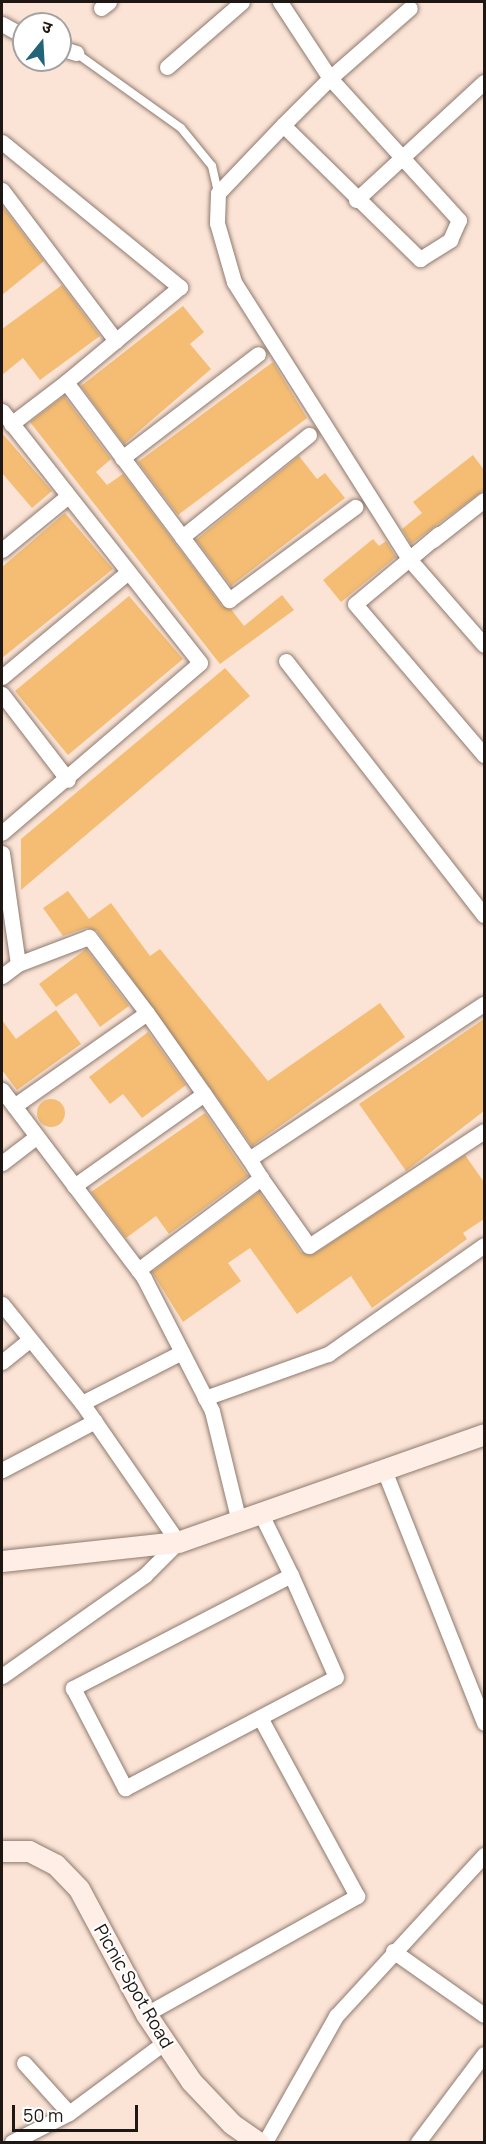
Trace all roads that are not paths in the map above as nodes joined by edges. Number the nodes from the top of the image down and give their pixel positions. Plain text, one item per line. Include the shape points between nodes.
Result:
1 (242, 2) edge
2 (280, 2) edge
3 (410, 8) dead end
4 (72, 52) edge
5 (76, 53) joint
6 (166, 67) dead end
7 (330, 78) junction
8 (484, 82) edge
9 (283, 124) junction
10 (2, 142) edge
11 (402, 159) junction
12 (2, 190) edge
13 (218, 193) junction
14 (356, 200) junction
15 (116, 341) junction
16 (258, 354) dead end
17 (66, 382) junction
18 (5, 417) edge
19 (309, 435) dead end
20 (122, 458) junction
21 (68, 496) junction
22 (484, 500) edge
23 (355, 507) dead end
24 (182, 537) junction
25 (2, 550) edge
26 (409, 559) junction
27 (128, 572) junction
28 (484, 645) edge
29 (286, 661) dead end
30 (2, 678) edge
31 (2, 694) edge
32 (484, 755) edge
33 (68, 780) junction
34 (2, 833) edge
35 (2, 853) edge
36 (484, 915) edge
37 (18, 964) junction
38 (2, 976) edge
39 (484, 1004) edge
40 (147, 1013) junction
41 (2, 1090) edge
42 (204, 1094) junction
43 (14, 1106) junction
44 (484, 1131) edge
45 (36, 1137) junction
46 (249, 1159) junction
47 (2, 1163) edge
48 (261, 1178) junction
49 (74, 1186) junction
50 (484, 1245) edge
51 (138, 1270) junction
52 (2, 1304) edge
53 (30, 1339) junction
54 (182, 1352) junction
55 (2, 1362) edge
56 (205, 1398) junction
57 (82, 1403) junction
58 (95, 1421) junction
59 (484, 1434) edge
60 (2, 1470) edge
61 (384, 1470) junction
62 (261, 1514) junction
63 (239, 1522) junction
64 (178, 1542) junction
65 (2, 1561) edge
66 (291, 1575) junction
67 (2, 1676) edge
68 (261, 1719) junction
69 (484, 1723) edge
70 (2, 1851) edge
71 (484, 1856) edge
72 (393, 1951) junction
73 (146, 2014) junction
74 (484, 2015) edge
75 (165, 2042) junction
76 (484, 2054) edge
77 (24, 2063) dead end
78 (69, 2113) junction
79 (12, 2142) edge
80 (258, 2142) edge
81 (265, 2142) edge
82 (418, 2142) edge

1 - 6 street
2 - 7 street
3 - 7 street
4 - 5 street
5 - 13 lane via 182,129 212,166
7 - 9 street
7 - 11 street
8 - 11 street
9 - 13 street
9 - 14 street
10 - 15 street via 180,287
11 - 14 street
11 - 14 street via 459,220 450,240 420,259
12 - 15 street
13 - 26 street via 217,223 234,282
15 - 17 street
16 - 20 street
17 - 18 street
17 - 20 street
18 - 21 street
19 - 24 street
20 - 24 street
21 - 25 street
21 - 27 street
22 - 26 street
23 - 24 street via 229,600
26 - 28 street
26 - 32 street via 355,604
27 - 30 street
27 - 33 street via 200,663
29 - 36 street
31 - 33 street
33 - 34 street
35 - 37 street
37 - 38 street
37 - 40 street via 89,937
39 - 46 street
40 - 42 street
40 - 43 street
41 - 43 street
42 - 46 street
42 - 49 street
43 - 45 street
44 - 48 street via 309,1246
45 - 47 street
45 - 49 street
46 - 48 street
48 - 51 street
49 - 51 street
50 - 56 street via 328,1354
51 - 54 street
52 - 53 street
53 - 55 street
53 - 57 street
54 - 56 street
54 - 57 street
56 - 63 street
57 - 58 street
58 - 60 street
58 - 64 street
59 - 61 street
61 - 62 street
61 - 69 street
62 - 63 street
62 - 66 street
63 - 64 street
64 - 65 street
64 - 67 street via 145,1575
66 - 68 street via 336,1677
66 - 68 street via 73,1688 125,1788
68 - 73 street via 357,1896
70 - 73 street, Picnic Spot Road via 29,1851 56,1865 79,1889
71 - 72 street
72 - 74 street
72 - 81 street via 336,2016
73 - 75 street, Picnic Spot Road
75 - 78 street
75 - 80 street, Picnic Spot Road via 191,2081 232,2124
76 - 82 street
77 - 78 street
78 - 79 street

